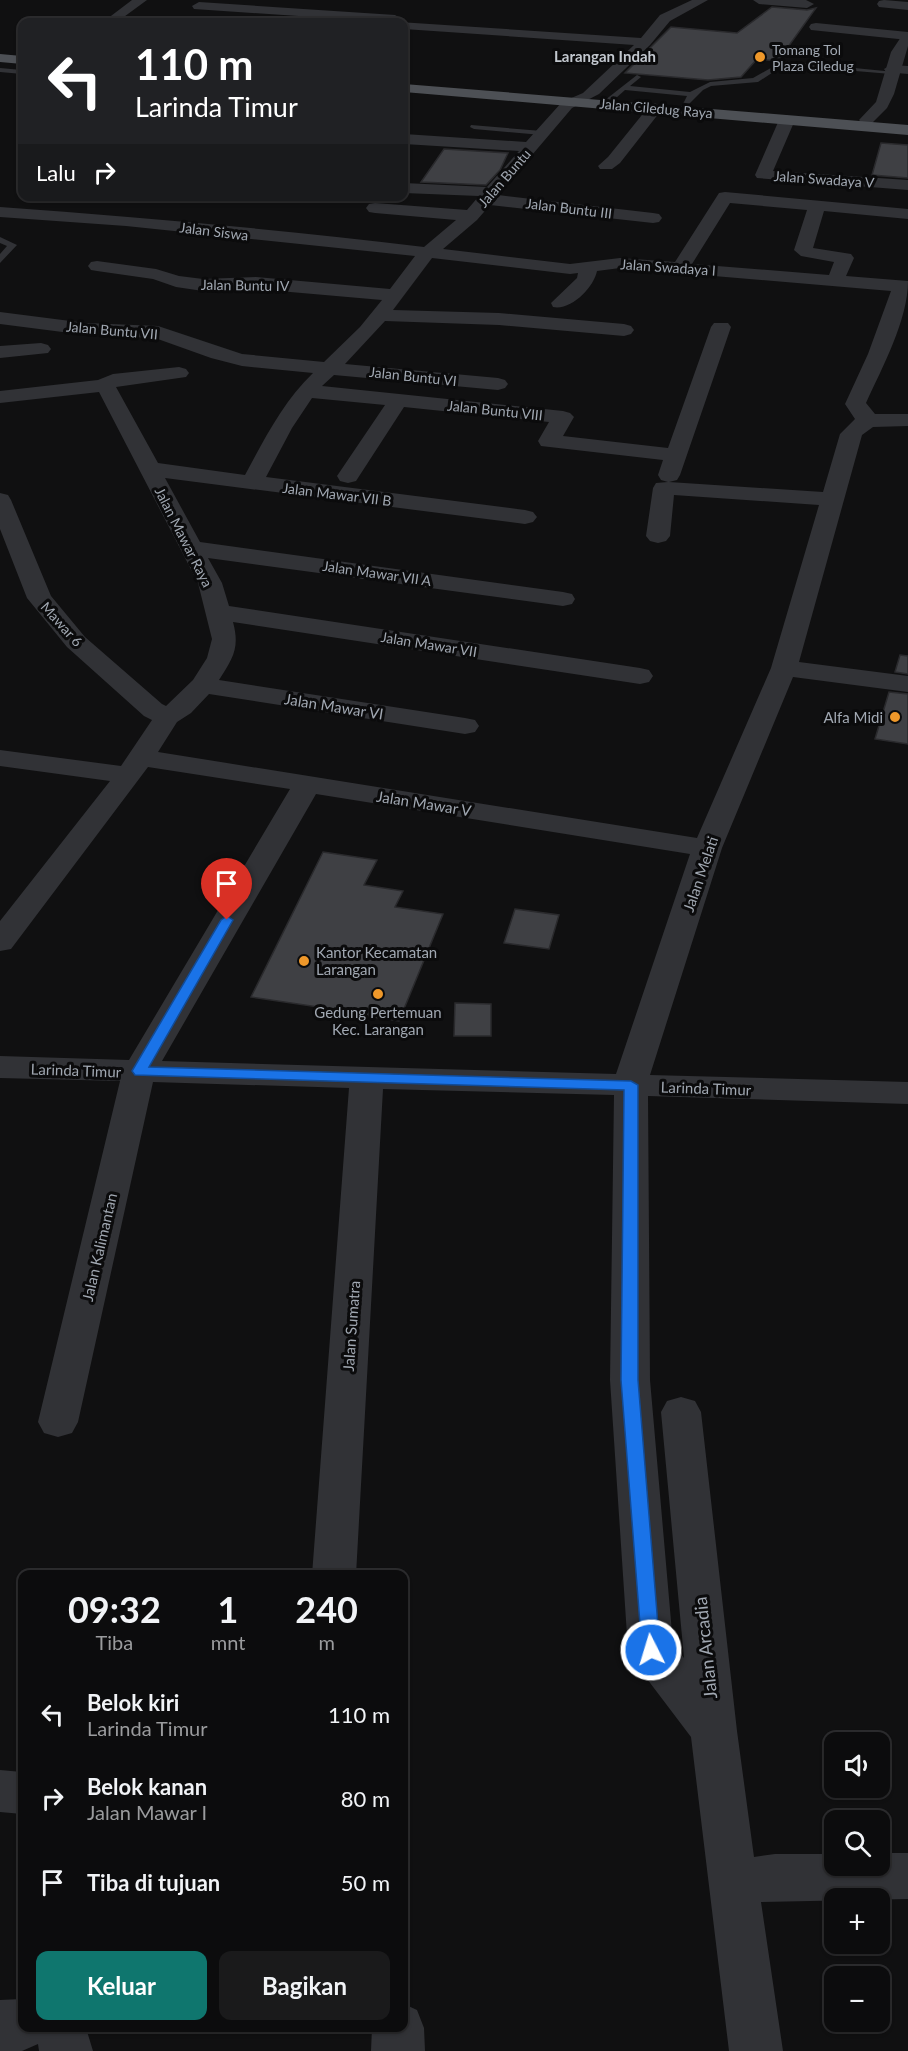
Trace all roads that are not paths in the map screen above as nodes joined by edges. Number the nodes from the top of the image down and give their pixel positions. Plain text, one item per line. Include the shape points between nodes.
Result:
1 (141, 0) edge
2 (702, 0) edge
3 (759, 0) edge
4 (807, 4) dead end
5 (884, 4) dead end
6 (199, 6) dead end
7 (908, 6) edge
8 (115, 18) edge
9 (371, 18) edge
10 (408, 21) edge
11 (816, 27) dead end
12 (906, 40) edge
13 (645, 42) junction
14 (0, 51) edge
15 (18, 52) edge
16 (0, 58) edge
17 (18, 60) edge
18 (0, 70) edge
19 (891, 70) junction
20 (908, 70) edge
21 (18, 72) edge
22 (408, 82) edge
23 (408, 88) edge
24 (623, 88) junction
25 (700, 88) junction
26 (582, 99) junction
27 (690, 99) junction
28 (607, 101) junction
29 (655, 108) junction
30 (787, 120) junction
31 (867, 120) junction
32 (908, 124) edge
33 (474, 127) dead end
34 (908, 130) edge
35 (543, 133) junction
36 (408, 139) edge
37 (530, 147) junction
38 (606, 166) dead end
39 (908, 185) edge
40 (408, 188) edge
41 (489, 196) junction
42 (817, 206) junction
43 (375, 208) dead end
44 (0, 213) edge
45 (908, 214) edge
46 (471, 216) junction
47 (653, 218) dead end
48 (285, 236) junction
49 (0, 240) edge
50 (269, 252) dead end
51 (428, 252) junction
52 (0, 260) edge
53 (97, 266) dead end
54 (589, 268) junction
55 (680, 268) junction
56 (836, 281) junction
57 (905, 287) edge
58 (394, 295) junction
59 (560, 303) dead end
60 (379, 315) junction
61 (0, 318) edge
62 (721, 327) dead end
63 (624, 330) dead end
64 (40, 349) dead end
65 (0, 352) edge
66 (328, 367) junction
67 (179, 373) dead end
68 (498, 384) dead end
69 (102, 386) junction
70 (306, 391) junction
71 (0, 397) edge
72 (398, 400) junction
73 (908, 420) edge
74 (866, 421) junction
75 (676, 455) junction
76 (149, 469) junction
77 (348, 476) dead end
78 (252, 483) junction
79 (664, 488) junction
80 (0, 500) edge
81 (833, 500) junction
82 (525, 517) dead end
83 (658, 536) dead end
84 (191, 548) junction
85 (563, 599) dead end
86 (219, 612) junction
87 (784, 668) junction
88 (640, 676) dead end
89 (908, 684) edge
90 (203, 685) junction
91 (167, 717) junction
92 (465, 726) dead end
93 (0, 758) edge
94 (134, 766) junction
95 (307, 784) junction
96 (707, 848) junction
97 (2, 938) edge
98 (0, 1067) edge
99 (140, 1071) junction
100 (367, 1078) junction
101 (631, 1085) junction
102 (908, 1093) edge
103 (681, 1412) dead end
104 (58, 1422) dead end
105 (334, 1570) edge
106 (714, 1731) junction
107 (0, 1791) edge
108 (18, 1792) edge
109 (908, 1876) edge
110 (733, 1884) junction
111 (18, 2025) edge
112 (0, 2026) edge
113 (60, 2032) edge
114 (398, 2032) edge
115 (66, 2051) edge
116 (398, 2051) edge
117 (756, 2051) edge

1 - 8 street
2 - 13 street, Jalan Buntu via 665,18
3 - 4 street
5 - 7 street
6 - 9 street
10 - 13 street
11 - 12 street
12 - 19 street
13 - 26 street, Jalan Buntu
14 - 15 main road
16 - 17 main road
18 - 21 lane
19 - 20 street
19 - 25 lane via 783,63 755,80
19 - 31 street via 884,101
22 - 26 main road, Jalan Ciledug Raya
23 - 26 main road, Jalan Ciledug Raya
24 - 25 lane via 634,79
24 - 27 lane
24 - 28 lane
25 - 27 lane
26 - 28 main road, Jalan Ciledug Raya
26 - 35 street, Jalan Buntu via 567,105
27 - 28 main road, Jalan Ciledug Raya
27 - 31 main road, Jalan Ciledug Raya
28 - 29 main road, Jalan Ciledug Raya
29 - 30 main road, Jalan Ciledug Raya
29 - 38 street
30 - 34 main road, Jalan Ciledug Raya
30 - 39 street, Jalan Swadaya V via 763,175
31 - 32 main road, Jalan Ciledug Raya
33 - 35 lane
35 - 37 street, Jalan Buntu
36 - 37 street
37 - 41 street, Jalan Buntu
40 - 41 street, Jalan Buntu III
41 - 46 street, Jalan Buntu
41 - 47 street, Jalan Buntu III
42 - 45 street
42 - 55 street via 725,197
42 - 56 street via 803,250 845,258
43 - 46 street
44 - 48 street, Jalan Siswa
46 - 51 street, Jalan Buntu
48 - 50 street
48 - 51 street, Jalan Siswa
49 - 52 lane via 13,244
51 - 54 street, Jalan Swadaya I
51 - 58 street, Jalan Buntu
53 - 58 street, Jalan Buntu IV via 203,285 256,283
54 - 55 street, Jalan Swadaya I via 620,263
54 - 59 street via 586,280
55 - 56 street, Jalan Swadaya I via 754,282
56 - 57 street, Jalan Swadaya I
57 - 74 street via 855,404
58 - 60 street, Jalan Buntu
60 - 63 street via 499,319
60 - 66 street, Jalan Buntu via 368,331
61 - 66 street, Jalan Buntu VII via 87,329 158,332 242,360
62 - 75 street
64 - 65 street
66 - 68 street, Jalan Buntu VI
66 - 70 street, Jalan Buntu
67 - 69 street via 114,380
69 - 71 street
69 - 76 street, Jalan Mawar Raya
70 - 72 street, Jalan Buntu VIII
70 - 78 street, Jalan Buntu
72 - 75 street, Jalan Buntu VIII via 564,417 549,441
72 - 77 street
73 - 74 street
74 - 81 street, Jalan Melati via 850,434
75 - 79 street
76 - 78 street, Jalan Mawar VII B
76 - 84 street, Jalan Mawar Raya
78 - 82 street, Jalan Mawar VII B
79 - 81 street
79 - 83 street
80 - 91 street, Mawar 6 via 39,598 76,642 153,710
81 - 87 street, Jalan Melati
84 - 85 street, Jalan Mawar VII A
84 - 86 street, Jalan Mawar Raya via 210,583
86 - 88 street, Jalan Mawar VII
86 - 90 street, Jalan Mawar Raya via 225,639 220,658
87 - 89 street
87 - 96 street, Jalan Melati
90 - 91 street, Jalan Mawar Raya
90 - 92 street, Jalan Mawar VI
91 - 94 street, Jalan Mawar Raya
93 - 94 street, Jalan Mawar V
94 - 95 street, Jalan Mawar V
94 - 97 street, Jalan Mawar Raya
95 - 96 street, Jalan Mawar V
95 - 99 street, Jalan Kalimantan
96 - 101 street, Jalan Melati
98 - 99 street, Larinda Timur
99 - 100 street, Larinda Timur
99 - 104 street, Jalan Kalimantan
100 - 101 street, Larinda Timur
100 - 105 street, Jalan Sumatra
101 - 102 street, Larinda Timur
101 - 106 street, Jalan Melati via 630,1380 651,1650
103 - 106 street, Jalan Arcadia
106 - 110 street, Jalan Arcadia
107 - 108 street
109 - 110 street via 775,1877
110 - 117 street, Jalan Arcadia
111 - 112 street
113 - 115 street
114 - 116 street

